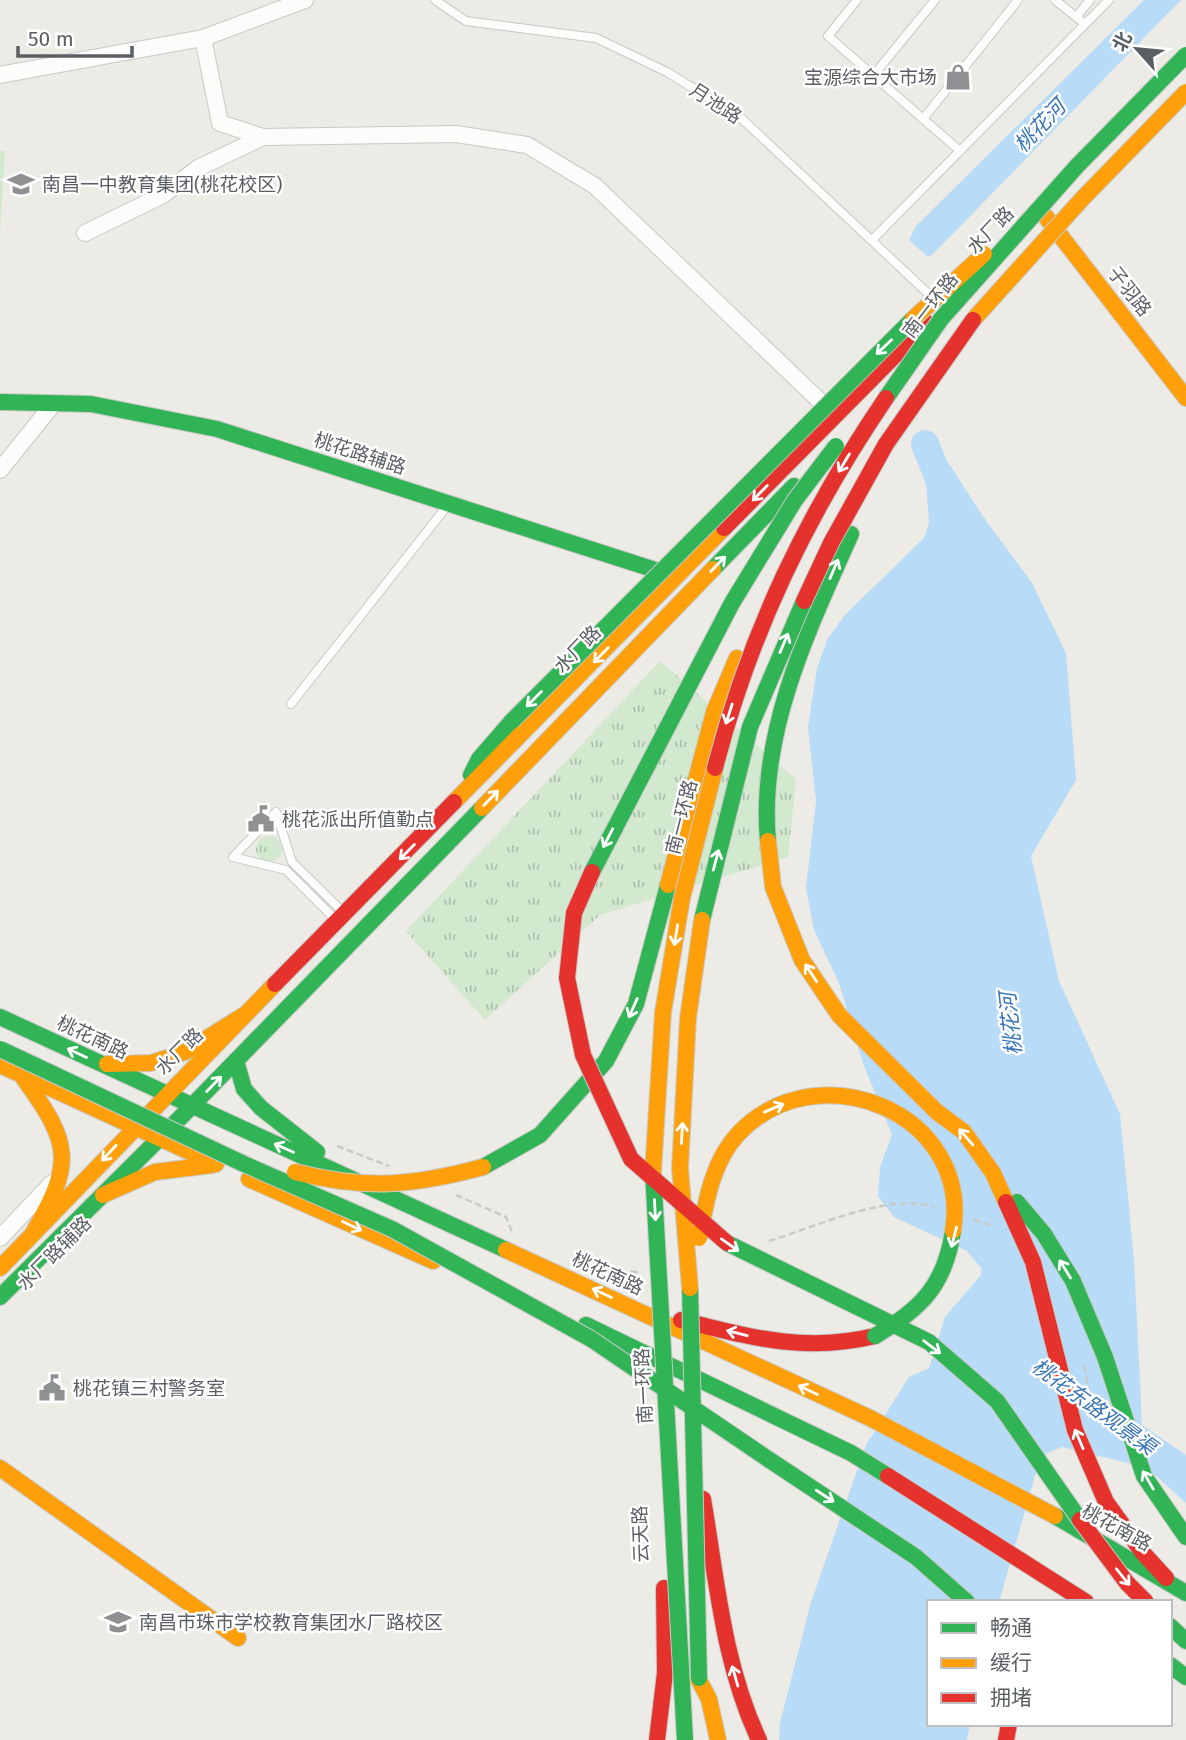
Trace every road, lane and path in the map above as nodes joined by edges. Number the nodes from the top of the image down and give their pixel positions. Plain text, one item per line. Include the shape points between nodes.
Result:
1 (305, 0) edge
2 (435, 0) edge
3 (857, 0) edge
4 (935, 0) edge
5 (1018, 0) edge
6 (1055, 0) edge
7 (1090, 0) edge
8 (1109, 0) edge
9 (1076, 17) junction
10 (1085, 24) junction
11 (203, 38) junction
12 (1186, 58) edge
13 (0, 75) edge
14 (873, 76) junction
15 (1186, 92) edge
16 (923, 119) junction
17 (262, 137) junction
18 (960, 151) junction
19 (1077, 166) junction
20 (1040, 209) junction
21 (1053, 225) junction
22 (85, 233) dead end
23 (872, 240) junction
24 (942, 313) junction
25 (965, 329) junction
26 (1186, 398) edge
27 (0, 402) edge
28 (54, 403) junction
29 (825, 406) junction
30 (0, 470) edge
31 (449, 503) junction
32 (803, 531) junction
33 (677, 577) junction
34 (699, 584) junction
35 (291, 704) dead end
36 (460, 798) junction
37 (342, 917) junction
38 (244, 1015) junction
39 (0, 1017) edge
40 (0, 1041) edge
41 (0, 1049) edge
42 (236, 1061) junction
43 (0, 1065) edge
44 (102, 1065) junction
45 (22, 1075) junction
46 (166, 1094) junction
47 (192, 1106) junction
48 (134, 1126) junction
49 (160, 1138) junction
50 (336, 1145) dead end
51 (220, 1166) junction
52 (396, 1168) dead end
53 (64, 1171) junction
54 (993, 1173) junction
55 (350, 1178) junction
56 (444, 1190) dead end
57 (103, 1195) junction
58 (883, 1206) dead end
59 (32, 1235) junction
60 (0, 1238) edge
61 (515, 1240) dead end
62 (765, 1243) dead end
63 (588, 1266) dead end
64 (0, 1268) edge
65 (647, 1272) dead end
66 (690, 1293) junction
67 (0, 1297) edge
68 (0, 1307) edge
69 (638, 1309) junction
70 (670, 1325) junction
71 (697, 1339) junction
72 (667, 1363) junction
73 (694, 1376) junction
74 (694, 1451) junction
75 (0, 1468) edge
76 (1186, 1536) edge
77 (1166, 1578) junction
78 (663, 1588) junction
79 (1186, 1593) edge
80 (965, 1600) edge
81 (1083, 1600) edge
82 (1144, 1600) edge
83 (1172, 1628) edge
84 (238, 1638) dead end
85 (1186, 1641) edge
86 (687, 1656) junction
87 (643, 1740) edge
88 (657, 1740) edge
89 (682, 1740) edge
90 (700, 1740) edge
91 (718, 1740) edge
92 (759, 1740) edge

1 - 11 street
2 - 23 lane, 月池路 via 466,20 596,38 667,72 740,117
3 - 14 lane via 828,36
4 - 14 lane
5 - 16 lane
6 - 9 lane
7 - 9 lane
8 - 10 lane
9 - 10 lane
10 - 18 lane
11 - 13 street
11 - 17 street via 220,123
12 - 19 main road, 南一环路, bridge
12 - 20 main road, 水厂路
14 - 16 lane
15 - 21 main road, 水厂路
15 - 25 main road, bridge
16 - 18 lane
17 - 22 street via 198,168 163,195
17 - 29 street via 456,134 527,145 595,186
18 - 23 lane
19 - 24 main road, 南一环路, bridge
19 -> 29 main road, bridge
20 - 21 main road, 子羽路
20 - 24 main road, 水厂路
21 - 26 main road, 子羽路
34 -> 21 main road, 水厂路
23 - 24 lane, 月池路
24 -> 32 main road, 南一环路, bridge
24 -> 33 main road, 水厂路
24 -> 82 main road, bridge via 795,500 732,603 605,842 574,913 567,978 583,1055 631,1160 730,1247 929,1342 997,1401 1083,1524
54 -> 25 main road, bridge via 964,1132 937,1112 839,1015 802,960 773,887 766,817 775,737 802,644 844,548
66 -> 25 main road, bridge via 680,1168 688,1018 705,900 750,727 831,543 886,444
27 - 28 main road, 桃花路辅路
28 - 30 street
28 - 31 main road, 桃花路辅路 via 91,404 217,429
29 -> 36 main road, bridge via 512,721 479,759
31 - 33 main road, 桃花路辅路
31 - 35 lane
32 -> 40 main road, bridge via 744,640 714,712 636,1004 606,1061 540,1135 483,1167 431,1181 382,1188 340,1185 248,1159
32 -> 89 main road, 南一环路, bridge via 761,626 728,718 682,898 663,1012 653,1176
33 - 34 main road, 桃花路辅路
33 -> 36 main road, 水厂路
42 -> 34 main road, 水厂路
36 -> 37 main road, 水厂路
37 - 37 lane via 292,862 276,812 233,857 286,870
37 - 38 main road, 水厂路
38 - 44 main road via 185,1052 151,1063
38 - 46 main road, 水厂路
44 -> 39 main road, 桃花南路
41 -> 80 main road, bridge via 392,1229 500,1286 590,1339 906,1550
47 -> 42 main road, 水厂路
42 - 55 main road via 244,1089 261,1108
43 - 45 main road
44 - 46 main road, 桃花南路
45 - 48 main road
45 - 53 main road via 47,1108 62,1143
46 - 47 main road, 桃花南路
46 - 48 main road, 水厂路
47 - 49 main road, 水厂路
55 -> 47 main road, 桃花南路
48 - 49 main road
48 -> 59 main road, 水厂路
49 - 51 main road
49 - 57 main road, 水厂路
50 - 52 path
51 - 57 main road via 182,1164 144,1175
51 -> 72 main road
53 - 59 main road
53 - 60 street
76 -> 54 main road via 1144,1476 1105,1357 1073,1281 1044,1234
77 -> 54 main road via 1106,1502 1075,1430 1032,1262
69 -> 55 main road, 桃花南路
56 - 61 path via 506,1217
57 - 67 main road, 水厂路
57 - 68 street, 水厂路辅路 via 94,1214
58 - 62 path
59 - 64 main road, 水厂路
63 - 65 path
66 -> 69 main road, bridge via 704,1204 714,1172 734,1134 770,1107 844,1092 884,1103 921,1129 945,1165 957,1199 957,1227 948,1260 930,1294 905,1319 876,1336 845,1345 797,1348
66 - 74 main road, bridge
69 - 70 main road, 桃花南路
70 - 71 main road, 桃花南路
70 - 72 main road, 云天路
71 - 73 main road
77 -> 71 main road, 桃花南路 via 870,1418
72 - 73 main road
72 - 78 main road, 云天路 via 659,1513
73 - 81 main road via 852,1453
73 - 86 main road
74 - 90 main road, bridge
92 -> 74 main road, bridge via 747,1718 726,1644
75 - 84 main road
77 - 79 main road, 桃花南路
78 - 87 main road, 云天路
78 - 88 main road via 665,1673
83 - 85 main road
86 - 89 main road
86 - 91 main road via 709,1699

